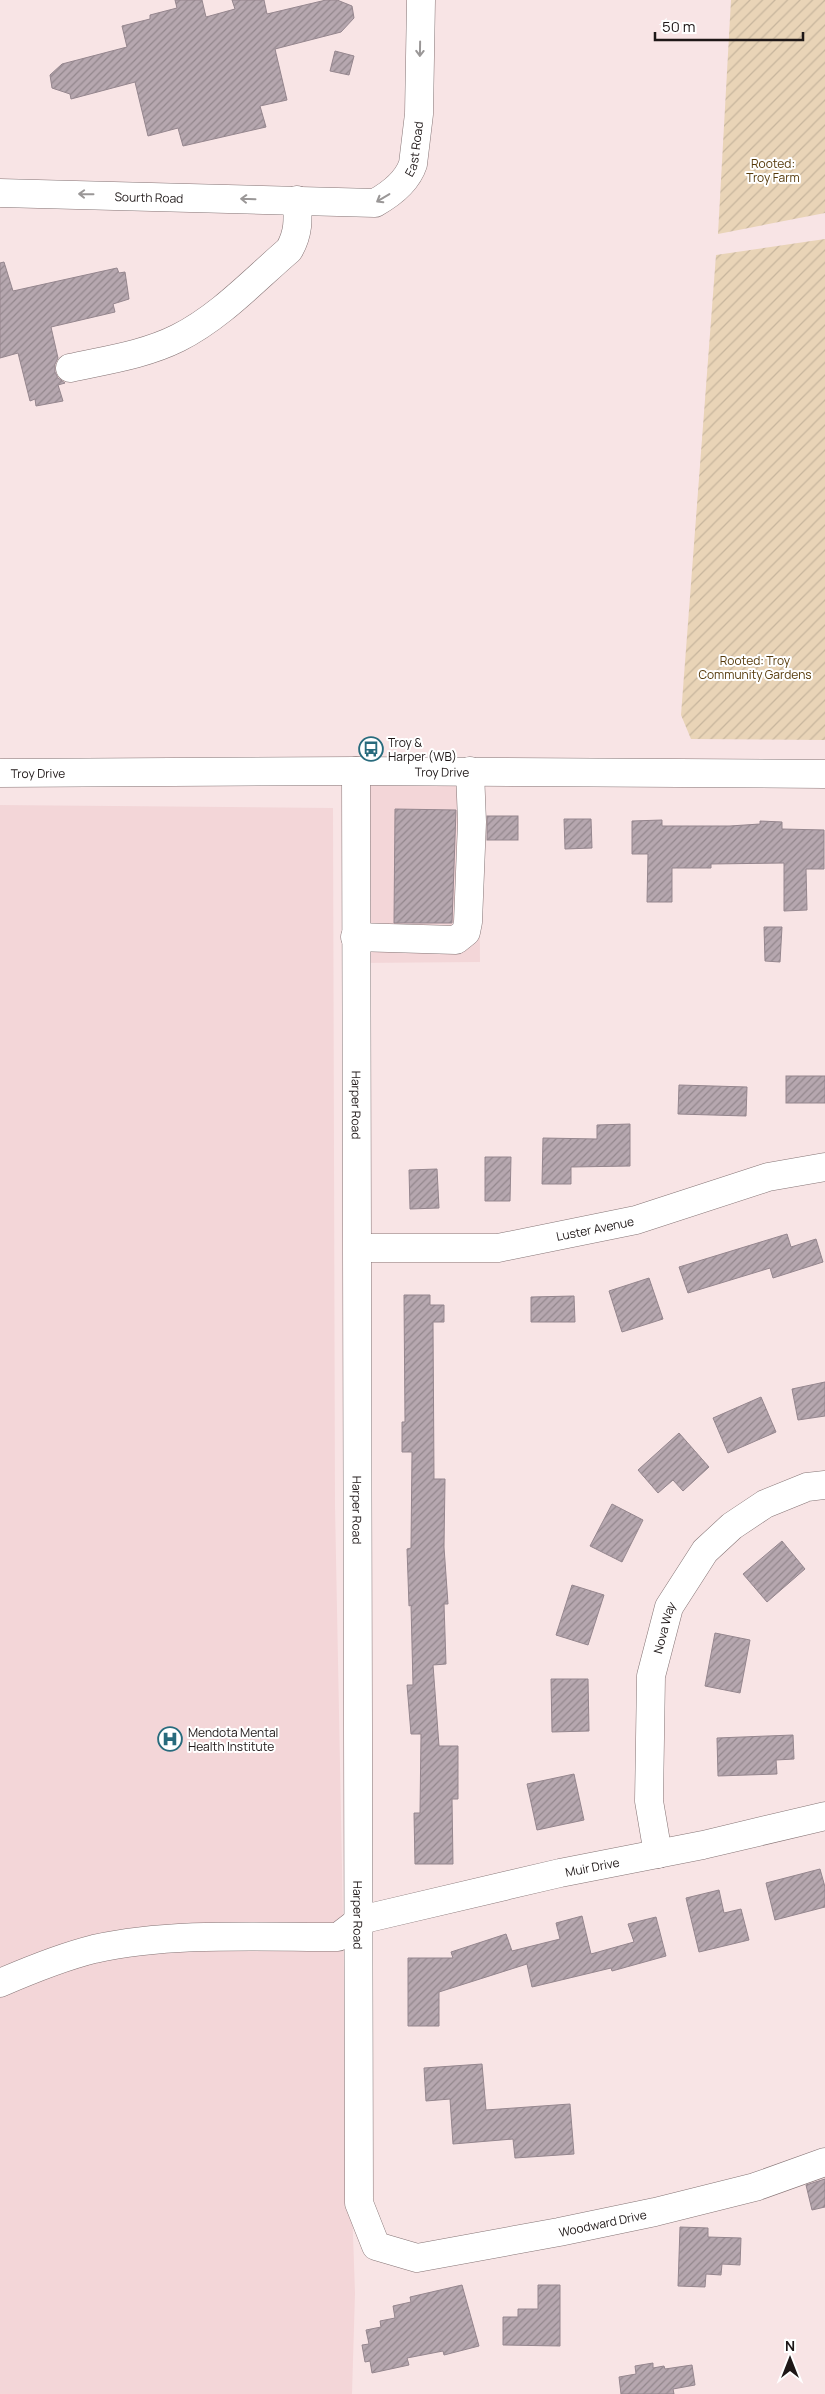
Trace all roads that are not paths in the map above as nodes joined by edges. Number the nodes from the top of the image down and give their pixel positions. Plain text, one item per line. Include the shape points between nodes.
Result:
1 (421, 0) edge
2 (0, 193) edge
3 (297, 200) junction
4 (70, 368) dead end
5 (356, 771) junction
6 (470, 771) junction
7 (0, 773) edge
8 (825, 774) edge
9 (355, 937) junction
10 (825, 1166) edge
11 (358, 1248) junction
12 (825, 1485) edge
13 (825, 1816) edge
14 (658, 1854) junction
15 (360, 1920) junction
16 (0, 1982) edge
17 (825, 2162) edge
18 (376, 2246) joint

1 -> 3 street, East Road via 419,114 410,171 392,193 375,203
3 -> 2 street, Sourth Road
3 - 4 street via 296,239 289,250 217,313 190,331 151,349
5 - 6 street, Troy Drive
5 - 7 street, Troy Drive
5 - 9 street, Harper Road
6 - 8 street, Troy Drive
6 - 9 street via 472,822 466,932 456,940
9 - 11 street, Harper Road
10 - 11 street, Luster Avenue via 768,1177 636,1220 498,1248
11 - 15 street, Harper Road
12 - 14 street, Nova Way via 765,1504 732,1526 705,1551 669,1606 650,1676 649,1801
13 - 14 street, Muir Drive
14 - 15 street, Muir Drive
15 - 16 street via 338,1937 171,1939 112,1946
15 - 18 street, Harper Road via 360,2203
17 - 18 street, Woodward Drive via 755,2188 655,2212 417,2258

